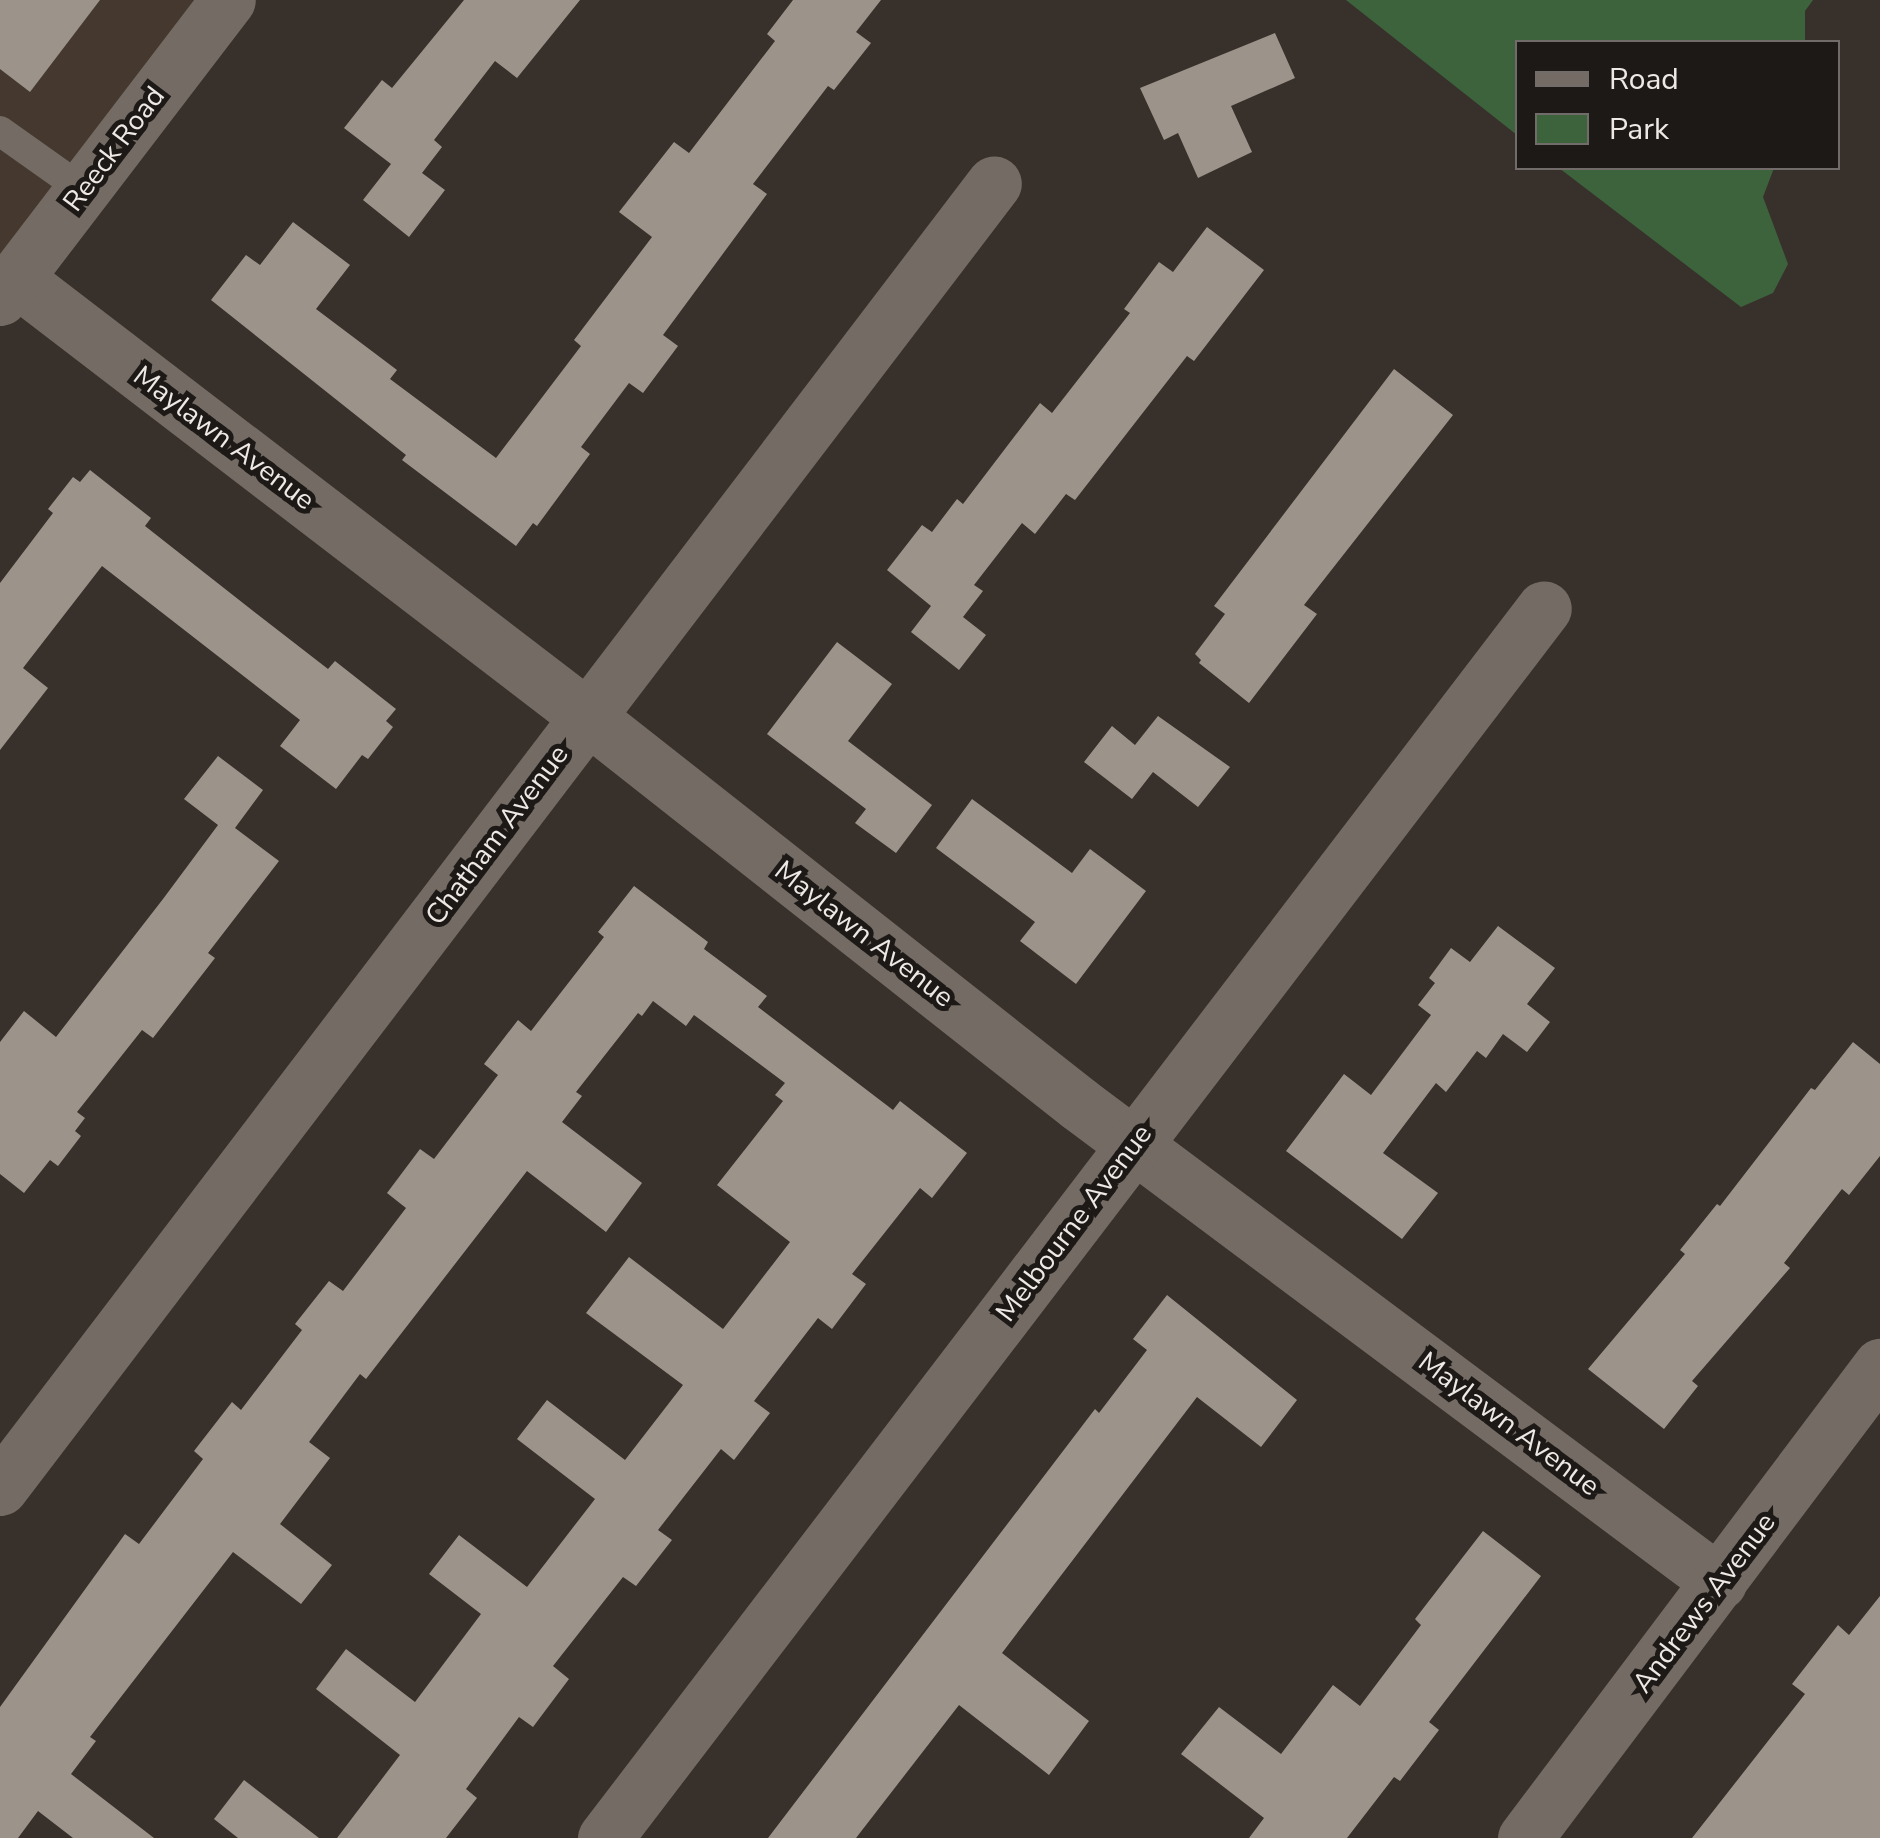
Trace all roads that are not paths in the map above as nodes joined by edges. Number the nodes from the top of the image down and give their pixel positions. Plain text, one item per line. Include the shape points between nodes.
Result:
1 (228, 0) edge
2 (0, 131) edge
3 (994, 183) dead end
4 (82, 190) junction
5 (8, 288) edge
6 (1544, 608) dead end
7 (588, 717) junction
8 (1134, 1144) junction
9 (1880, 1366) edge
10 (0, 1488) edge
11 (1719, 1582) junction
12 (605, 1838) edge
13 (1526, 1838) edge

1 - 4 street, Reeck Road
2 - 4 lane
3 - 7 street, Chatham Avenue
4 - 5 street, Reeck Road
5 - 7 street, Maylawn Avenue
6 - 8 street, Melbourne Avenue
7 - 8 street, Maylawn Avenue
7 - 10 street, Chatham Avenue
8 - 11 street, Maylawn Avenue
8 - 12 street, Melbourne Avenue
9 - 11 street, Andrews Avenue
11 - 13 street, Andrews Avenue

